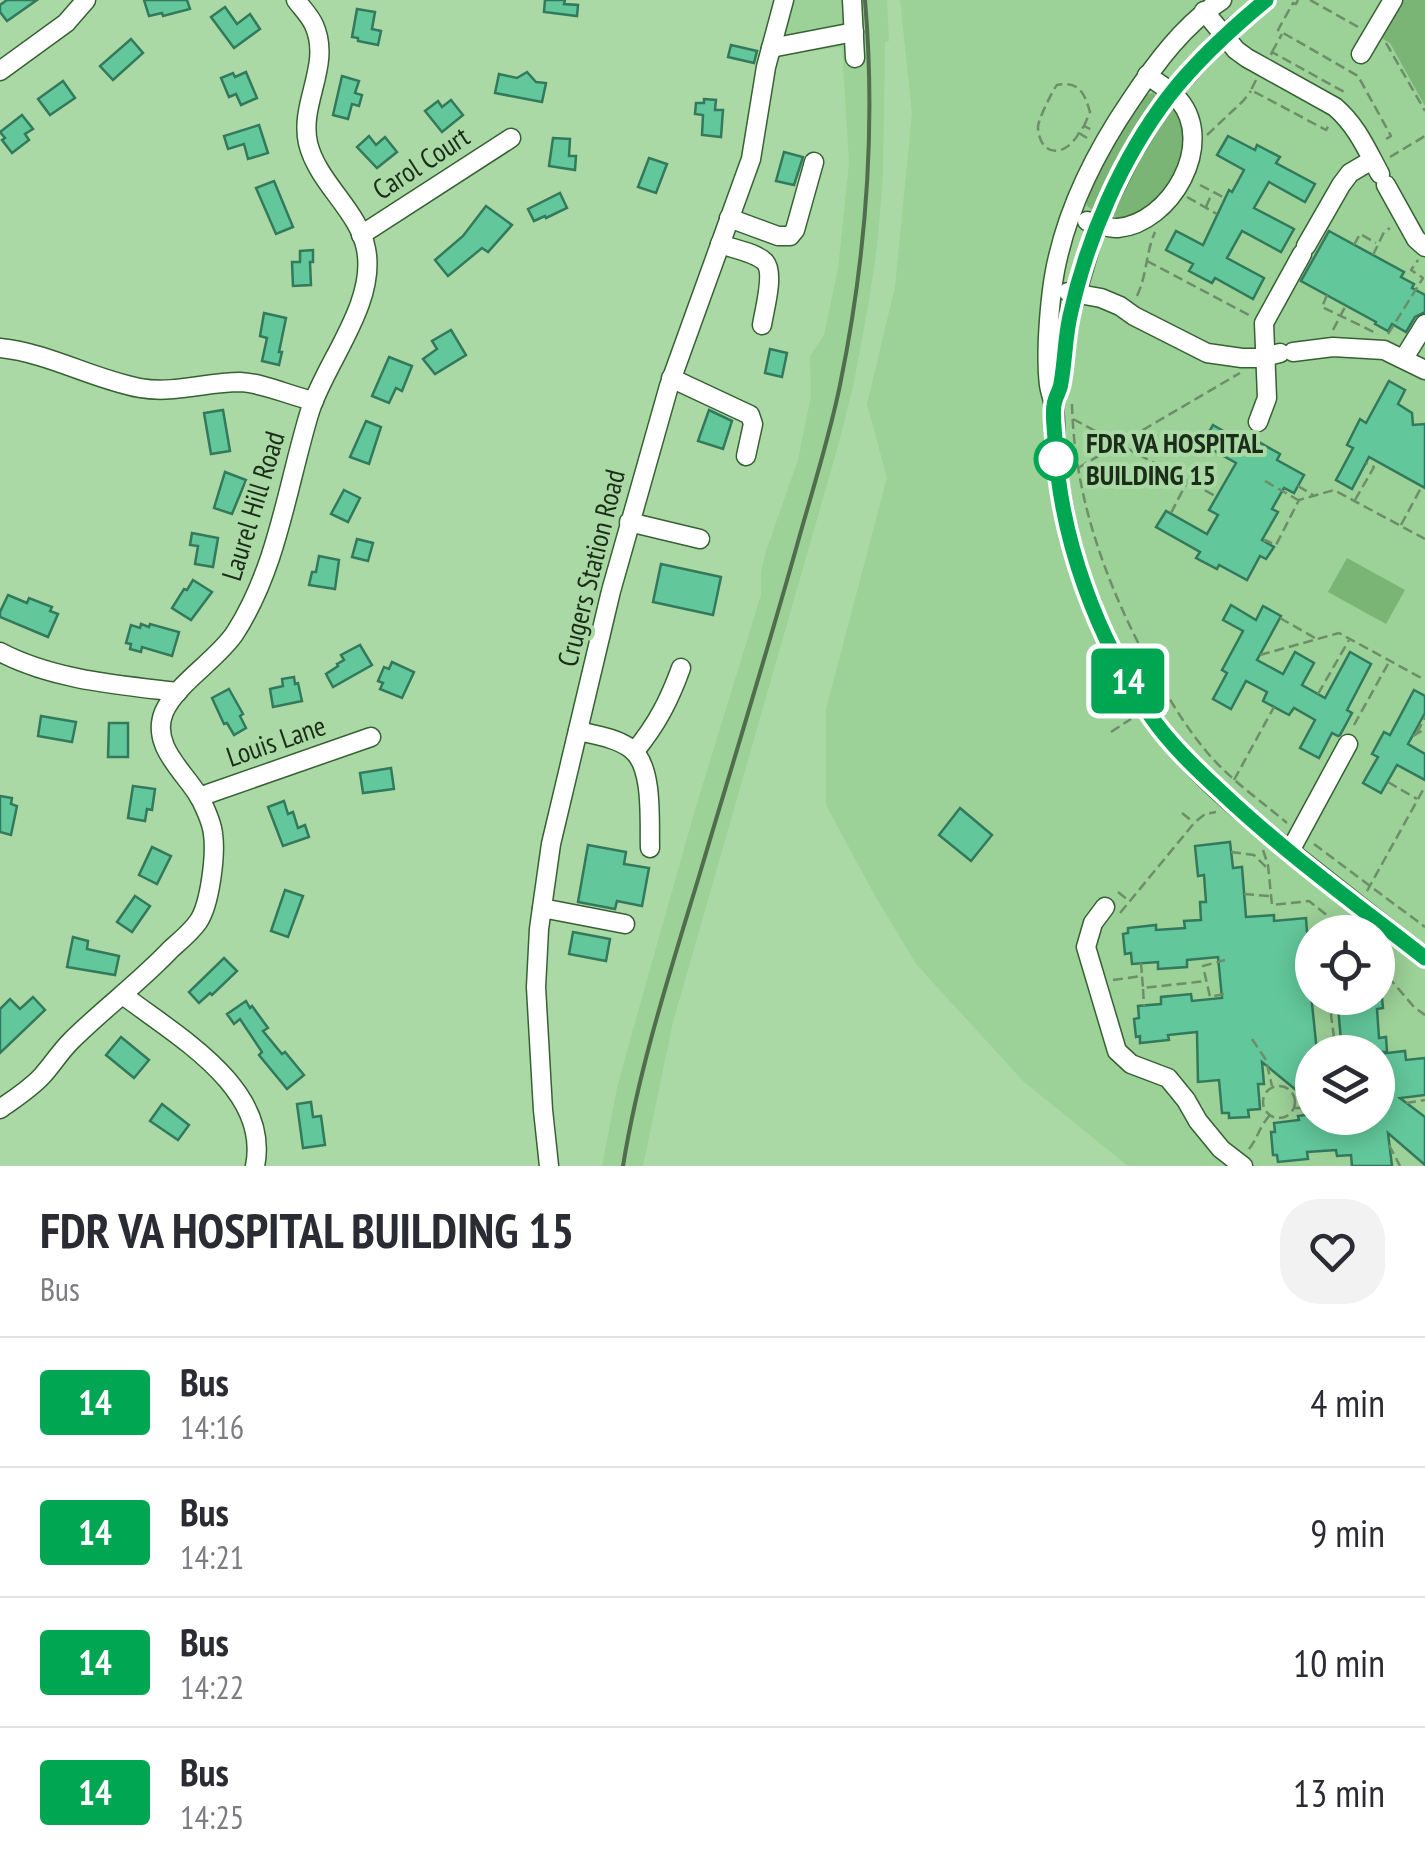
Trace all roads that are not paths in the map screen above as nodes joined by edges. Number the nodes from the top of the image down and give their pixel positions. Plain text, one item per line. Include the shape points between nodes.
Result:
1 (86, 0) edge
2 (296, 0) edge
3 (784, 0) edge
4 (852, 0) edge
5 (1266, 0) edge
6 (1393, 0) edge
7 (1216, 3) edge
8 (854, 32) junction
9 (1224, 35) junction
10 (771, 48) junction
11 (1361, 54) dead end
12 (855, 58) dead end
13 (0, 71) edge
14 (1147, 76) junction
15 (1171, 93) junction
16 (511, 138) dead end
17 (814, 162) dead end
18 (1380, 170) junction
19 (1071, 217) junction
20 (730, 218) junction
21 (1098, 223) junction
22 (361, 234) junction
23 (720, 244) junction
24 (1421, 254) edge
25 (1053, 289) junction
26 (1076, 294) junction
27 (1425, 324) edge
28 (762, 325) dead end
29 (0, 348) edge
30 (1280, 354) junction
31 (1404, 358) junction
32 (1425, 370) edge
33 (672, 378) junction
34 (314, 401) junction
35 (1063, 404) junction
36 (1258, 422) dead end
37 (746, 456) dead end
38 (629, 522) junction
39 (700, 539) dead end
40 (0, 652) edge
41 (681, 668) dead end
42 (178, 692) junction
43 (578, 731) junction
44 (1351, 735) road end
45 (371, 737) dead end
46 (635, 752) junction
47 (199, 797) junction
48 (650, 848) dead end
49 (1290, 851) junction
50 (542, 908) junction
51 (1112, 911) road end
52 (625, 924) dead end
53 (1425, 958) edge
54 (123, 995) junction
55 (0, 1109) edge
56 (1241, 1164) edge
57 (256, 1166) edge
58 (550, 1166) edge

1 - 13 street via 66,24
2 - 22 street, Laurel Hill Road via 314,25 321,58 306,118 312,158
3 - 10 street, Crugers Station Road
4 - 8 street
5 - 9 street
6 - 11 street
7 - 9 street
7 - 14 street
8 - 10 street
8 - 12 street
9 - 15 street
9 - 18 street via 1260,68 1335,107
10 - 20 street, Crugers Station Road via 751,158
14 - 15 street
14 - 19 street via 1111,129
15 - 21 street
15 - 21 street via 1192,133 1190,157 1170,199 1135,224
16 - 22 street, Carol Court
17 - 20 street via 793,234 778,236
18 - 24 street
18 - 30 street via 1350,174 1341,185 1264,323
19 - 21 street
19 - 25 street
20 - 23 street, Crugers Station Road
21 - 26 street
22 - 34 street, Laurel Hill Road via 366,280 348,335
23 - 28 street via 768,267
23 - 33 street, Crugers Station Road
25 - 26 street
25 - 35 street via 1048,382
26 - 30 street via 1120,306 1207,353
26 - 35 street
27 - 31 street
29 - 34 street via 141,388 240,382
30 - 31 street via 1333,346
30 - 36 street
31 - 32 street
33 - 37 street via 750,415
33 - 38 street, Crugers Station Road
34 - 42 street, Laurel Hill Road via 256,596 233,636
35 - 49 street via 1056,459 1073,547 1124,675 1178,751
38 - 39 street
38 - 43 street, Crugers Station Road
40 - 42 street via 48,671
41 - 46 street via 669,703
42 - 47 street, Laurel Hill Road via 160,730
43 - 46 street
43 - 50 street, Crugers Station Road
44 - 49 street
45 - 47 street, Louis Lane
46 - 48 street via 648,790
47 - 54 street, Laurel Hill Road via 213,833 210,892 199,922
49 - 53 street
50 - 52 street
50 - 58 street, Crugers Station Road via 536,987
51 - 56 street via 1093,923 1086,947 1117,1051 1168,1078 1198,1122
54 - 55 street, Laurel Hill Road via 40,1079
54 - 57 street via 237,1090 254,1122

